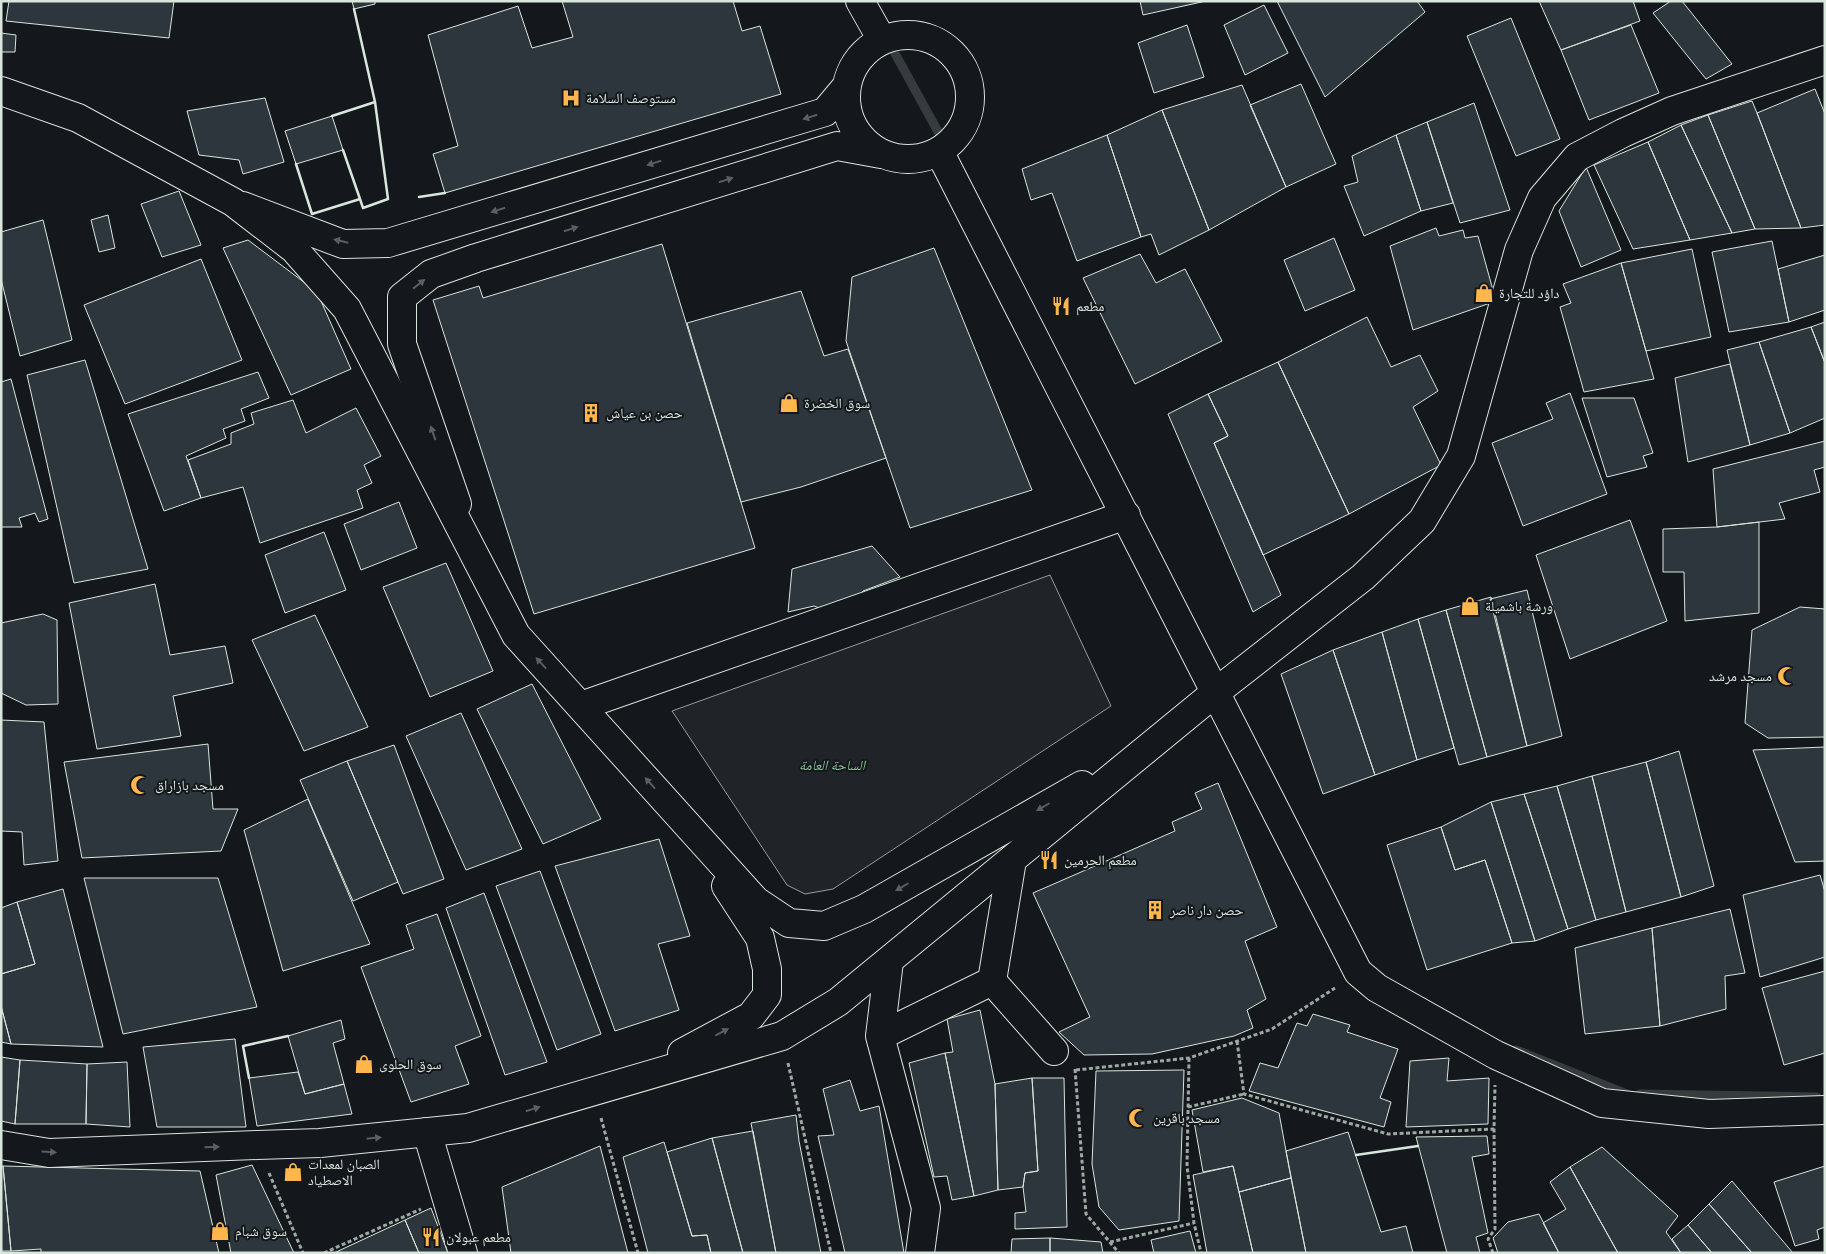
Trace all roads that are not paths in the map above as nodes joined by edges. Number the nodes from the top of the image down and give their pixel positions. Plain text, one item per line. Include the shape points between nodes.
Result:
1 (860, 1) edge
2 (882, 40) junction
3 (1825, 60) edge
4 (846, 87) junction
5 (1, 91) edge
6 (939, 151) junction
7 (881, 154) junction
8 (233, 202) junction
9 (1126, 515) junction
10 (477, 562) junction
11 (1216, 692) junction
12 (580, 706) junction
13 (1146, 749) junction
14 (676, 812) junction
15 (1012, 860) junction
16 (889, 961) junction
17 (992, 981) junction
18 (880, 1036) junction
19 (1054, 1051) road end
20 (632, 1079) junction
21 (1825, 1110) edge
22 (427, 1132) junction
23 (1, 1145) edge
24 (463, 1253) edge
25 (920, 1253) edge

1 - 2 street
2 - 4 street via 865,52 852,68
2 - 6 street via 902,35 924,37 943,45 958,60 968,78 971,99 966,120 955,138
3 - 11 street via 1672,111 1577,157 1542,198 1518,250 1461,456 1422,521 1364,577
4 - 7 street via 846,107 852,126 864,142
4 -> 8 street via 824,112 388,243 344,244
5 - 8 street via 78,118
6 - 7 street via 907,159
6 - 9 street
10 -> 7 street via 402,344 402,297 431,274 458,264 837,146
8 - 10 street via 294,249 347,309
9 - 11 street
9 - 12 street
12 -> 10 street via 516,635
11 - 13 street
11 - 21 street via 1358,972 1377,988 1496,1055 1602,1103 1709,1114
14 -> 12 street
13 -> 14 street via 864,909 824,926 789,923 756,901
13 - 15 street
20 -> 14 street via 751,1016 767,995 767,970 760,938
15 - 16 street
15 - 17 street
16 - 18 street
16 - 20 street via 838,1002 782,1036
17 - 18 street
17 - 19 street
18 - 25 street via 926,1208
22 -> 20 street via 468,1128
23 -> 22 street via 49,1153 320,1143
22 - 24 street

